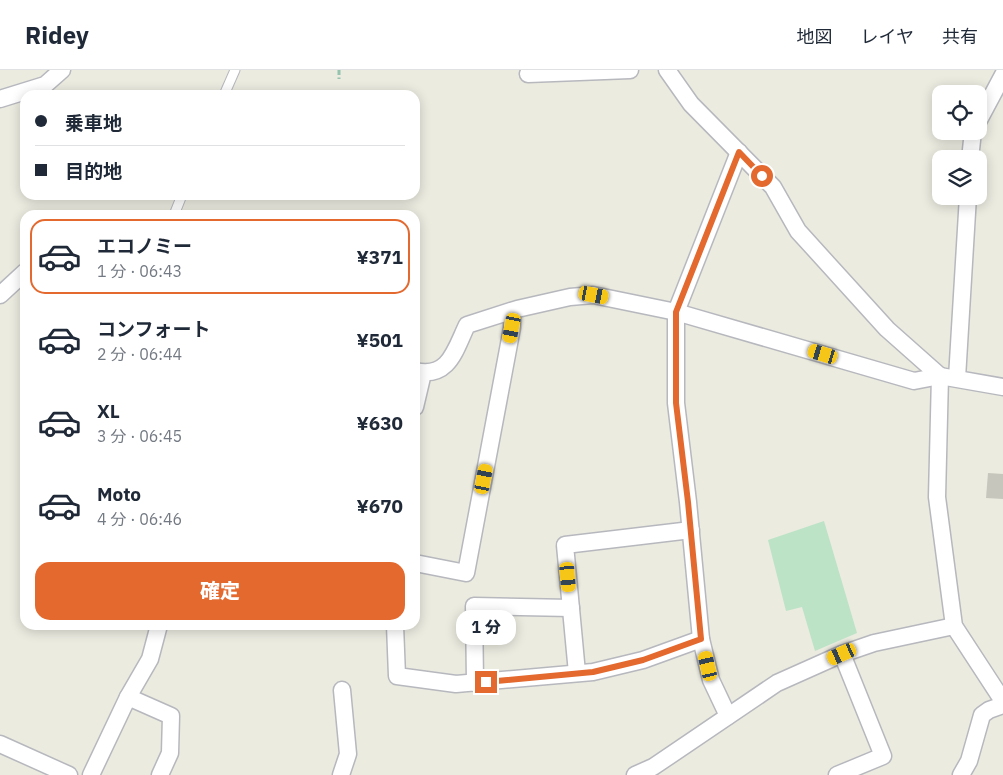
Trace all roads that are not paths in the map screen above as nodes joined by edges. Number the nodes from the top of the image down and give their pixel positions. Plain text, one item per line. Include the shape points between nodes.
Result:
1 (62, 70) edge
2 (235, 70) edge
3 (630, 70) edge
4 (667, 70) edge
5 (528, 74) dead end
6 (1003, 75) edge
7 (29, 90) edge
8 (226, 90) edge
9 (20, 93) edge
10 (0, 99) edge
11 (987, 105) edge
12 (739, 152) junction
13 (967, 205) edge
14 (20, 277) edge
15 (0, 295) edge
16 (512, 311) junction
17 (676, 312) junction
18 (420, 372) edge
19 (940, 376) junction
20 (957, 378) junction
21 (1003, 387) edge
22 (690, 530) junction
23 (420, 564) edge
24 (571, 608) junction
25 (954, 626) junction
26 (158, 630) edge
27 (395, 630) edge
28 (701, 639) junction
29 (842, 654) junction
30 (577, 673) junction
31 (474, 683) junction
32 (342, 690) dead end
33 (128, 697) junction
34 (1003, 701) edge
35 (1003, 705) edge
36 (728, 716) junction
37 (0, 744) edge
38 (656, 771) edge
39 (345, 774) edge
40 (69, 775) edge
41 (91, 775) edge
42 (160, 775) edge
43 (635, 775) edge
44 (837, 775) edge
45 (961, 775) edge

1 - 7 street via 45,85
2 - 8 lane
3 - 5 street
4 - 12 street via 691,104
6 - 11 street
9 - 10 street
12 - 17 street
12 - 19 street via 773,187 798,232 886,329
13 - 20 street
14 - 15 street
16 - 17 street via 570,297 594,295
16 - 18 street via 467,325 447,365 438,371
16 - 23 street via 512,328 466,573
17 - 19 street via 914,380
17 - 22 street via 676,403
19 - 20 street
19 - 25 street via 937,497
20 - 21 street
22 - 24 street via 565,546
22 - 28 street
24 - 30 street
24 - 31 street via 474,606
25 - 29 street via 874,643
25 - 34 street
26 - 33 street via 150,659
27 - 31 street via 397,676 456,684
28 - 30 street via 643,660
28 - 36 street via 711,680
29 - 36 street via 777,683
29 - 44 street via 883,756
30 - 31 street
32 - 39 street via 348,754
33 - 41 street
33 - 42 street via 171,716 170,753
35 - 45 street via 982,715 969,761
36 - 38 street
37 - 40 street
38 - 43 street

